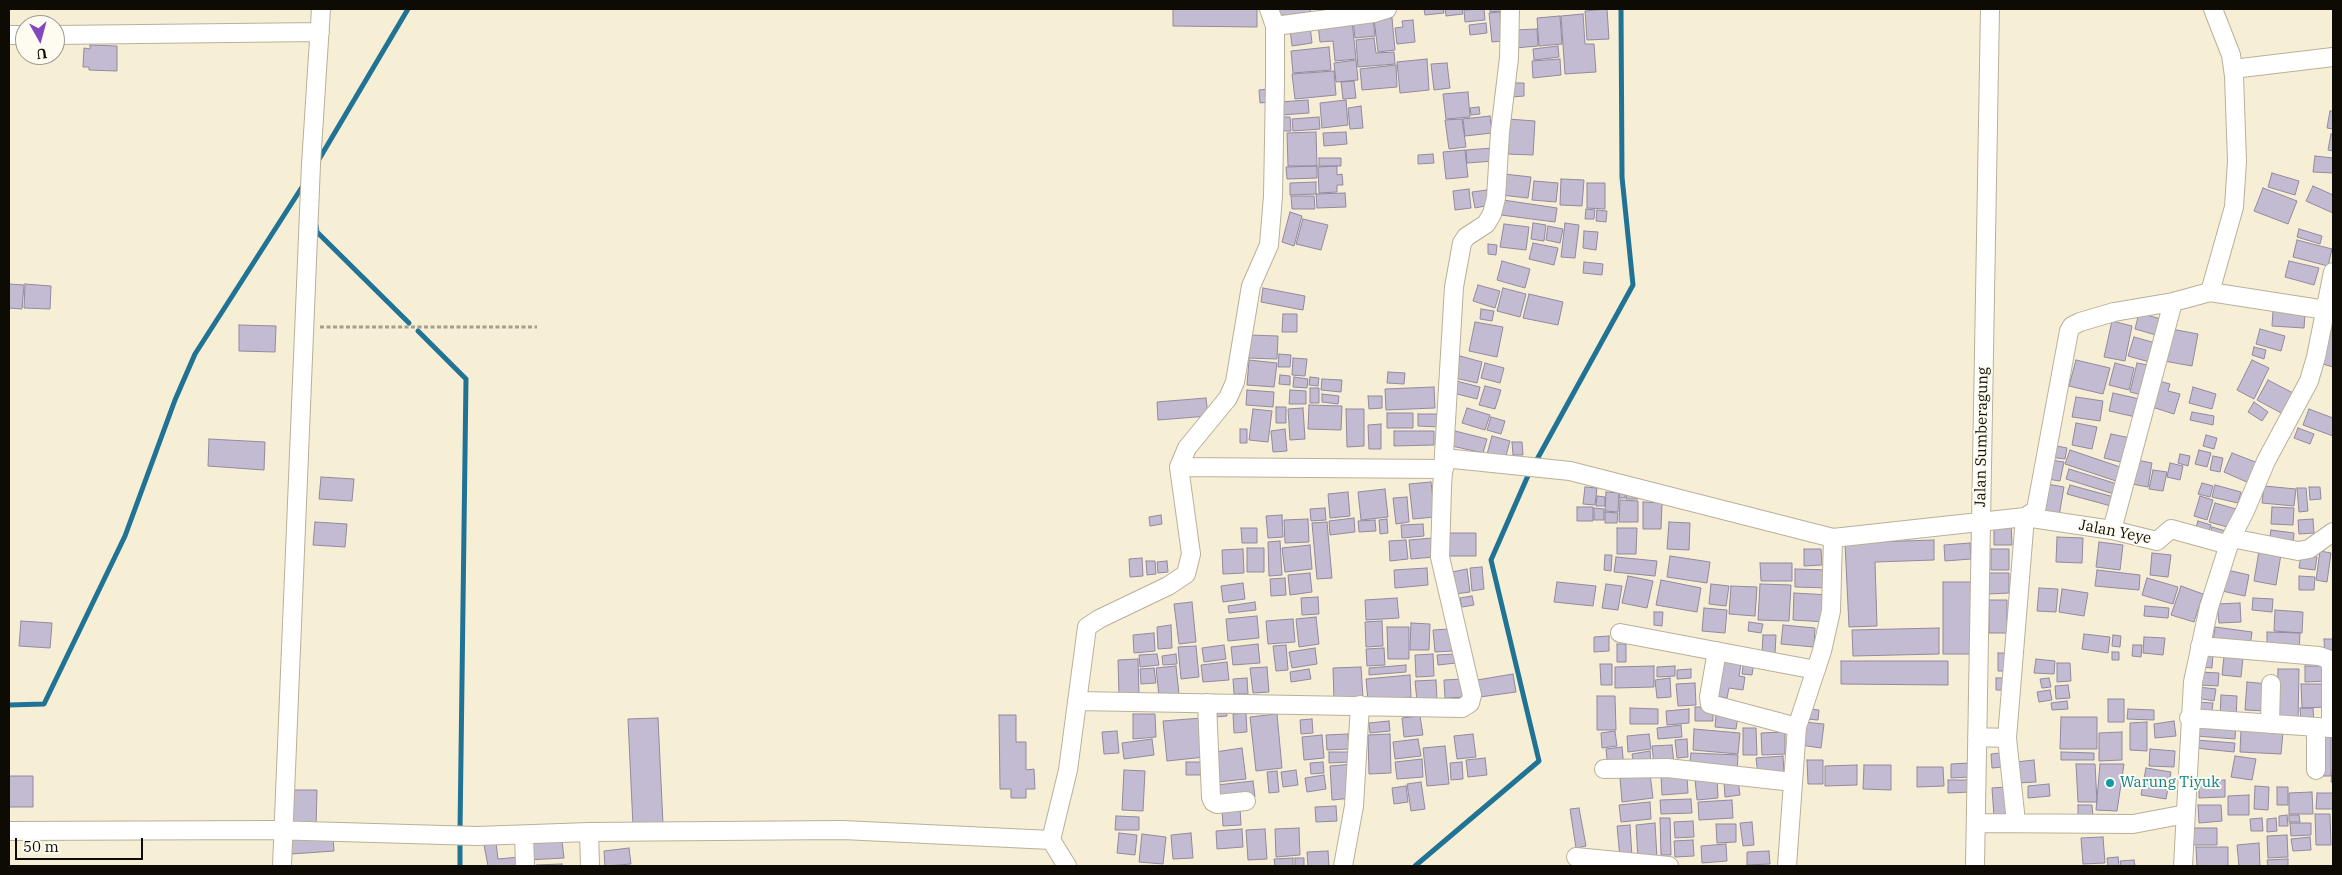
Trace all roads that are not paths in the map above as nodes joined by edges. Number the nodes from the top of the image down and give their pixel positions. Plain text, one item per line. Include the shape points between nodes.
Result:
1 (321, 9) edge
2 (1269, 9) edge
3 (1388, 9) edge
4 (1510, 9) edge
5 (1990, 9) edge
6 (2213, 9) edge
7 (1275, 26) junction
8 (320, 32) junction
9 (65, 35) edge
10 (2333, 57) edge
11 (2233, 69) junction
12 (2333, 272) edge
13 (2210, 292) junction
14 (2173, 302) junction
15 (2326, 310) junction
16 (1444, 463) junction
17 (1179, 467) junction
18 (2025, 516) junction
19 (1981, 520) junction
20 (2112, 530) junction
21 (2333, 532) edge
22 (1833, 538) junction
23 (2230, 541) junction
24 (1620, 633) dead end
25 (2200, 646) junction
26 (1718, 651) junction
27 (1816, 670) junction
28 (2271, 684) dead end
29 (1077, 701) junction
30 (1207, 703) junction
31 (1360, 705) junction
32 (2189, 718) junction
33 (2270, 724) junction
34 (1797, 727) junction
35 (2327, 728) edge
36 (1977, 737) junction
37 (2007, 738) junction
38 (1604, 770) dead end
39 (2316, 770) dead end
40 (1793, 782) junction
41 (1246, 801) dead end
42 (2186, 814) junction
43 (2013, 822) junction
44 (1980, 823) junction
45 (284, 830) junction
46 (9, 831) edge
47 (589, 832) junction
48 (524, 835) junction
49 (1050, 840) junction
50 (1576, 857) dead end
51 (282, 866) edge
52 (525, 866) edge
53 (590, 866) edge
54 (1067, 866) edge
55 (1343, 866) edge
56 (1669, 866) edge
57 (1787, 866) edge
58 (1975, 866) edge
59 (2183, 866) edge

1 - 8 street
2 - 7 street
3 - 7 street
4 - 16 street via 1509,58 1496,198 1486,224 1473,231 1462,243 1454,287
5 - 19 street, Jalan Sumberagung
6 - 11 street via 2231,55
7 - 17 street via 1273,196 1269,245 1251,286 1235,382 1228,398 1187,448
8 - 9 street
8 - 45 street via 308,217
10 - 11 street
11 - 13 street via 2237,161 2234,207
12 - 15 street
13 - 14 street
13 - 15 street
14 - 18 street via 2114,312 2072,326 2036,510
14 - 20 street
15 - 23 street via 2309,381 2266,461
16 - 17 street
16 - 22 street via 1570,471
16 - 31 street via 1440,557 1472,695 1470,703 1462,708
17 - 29 street via 1191,554 1186,574 1087,627
18 - 19 street, Jalan Yeye
18 - 20 street, Jalan Yeye
18 - 37 street
19 - 22 street, Jalan Yeye
19 - 36 street, Jalan Sumberagung
20 - 23 street, Jalan Yeye via 2157,541 2171,529
21 - 23 street via 2309,549 2298,552
22 - 27 street via 1831,611
23 - 25 street
24 - 26 street
25 - 32 street
25 - 35 street via 2328,659 2331,666
26 - 27 street
26 - 34 street via 1710,704
27 - 34 street
28 - 33 street
29 - 30 street
29 - 49 street via 1068,770
30 - 31 street
30 - 41 street via 1211,797 1217,804
31 - 55 street via 1354,806
32 - 33 street
32 - 42 street
33 - 35 street
34 - 40 street
35 - 39 street
36 - 37 street
36 - 44 street, Jalan Sumberagung
37 - 43 street
38 - 40 street via 1667,768
40 - 57 street
42 - 43 street via 2133,824
42 - 59 street
43 - 44 street
44 - 58 street, Jalan Sumberagung
45 - 46 street
45 - 48 street
45 - 51 street
47 - 48 street
47 - 49 street via 843,830
47 - 53 street
48 - 52 street
49 - 54 street
50 - 56 street

